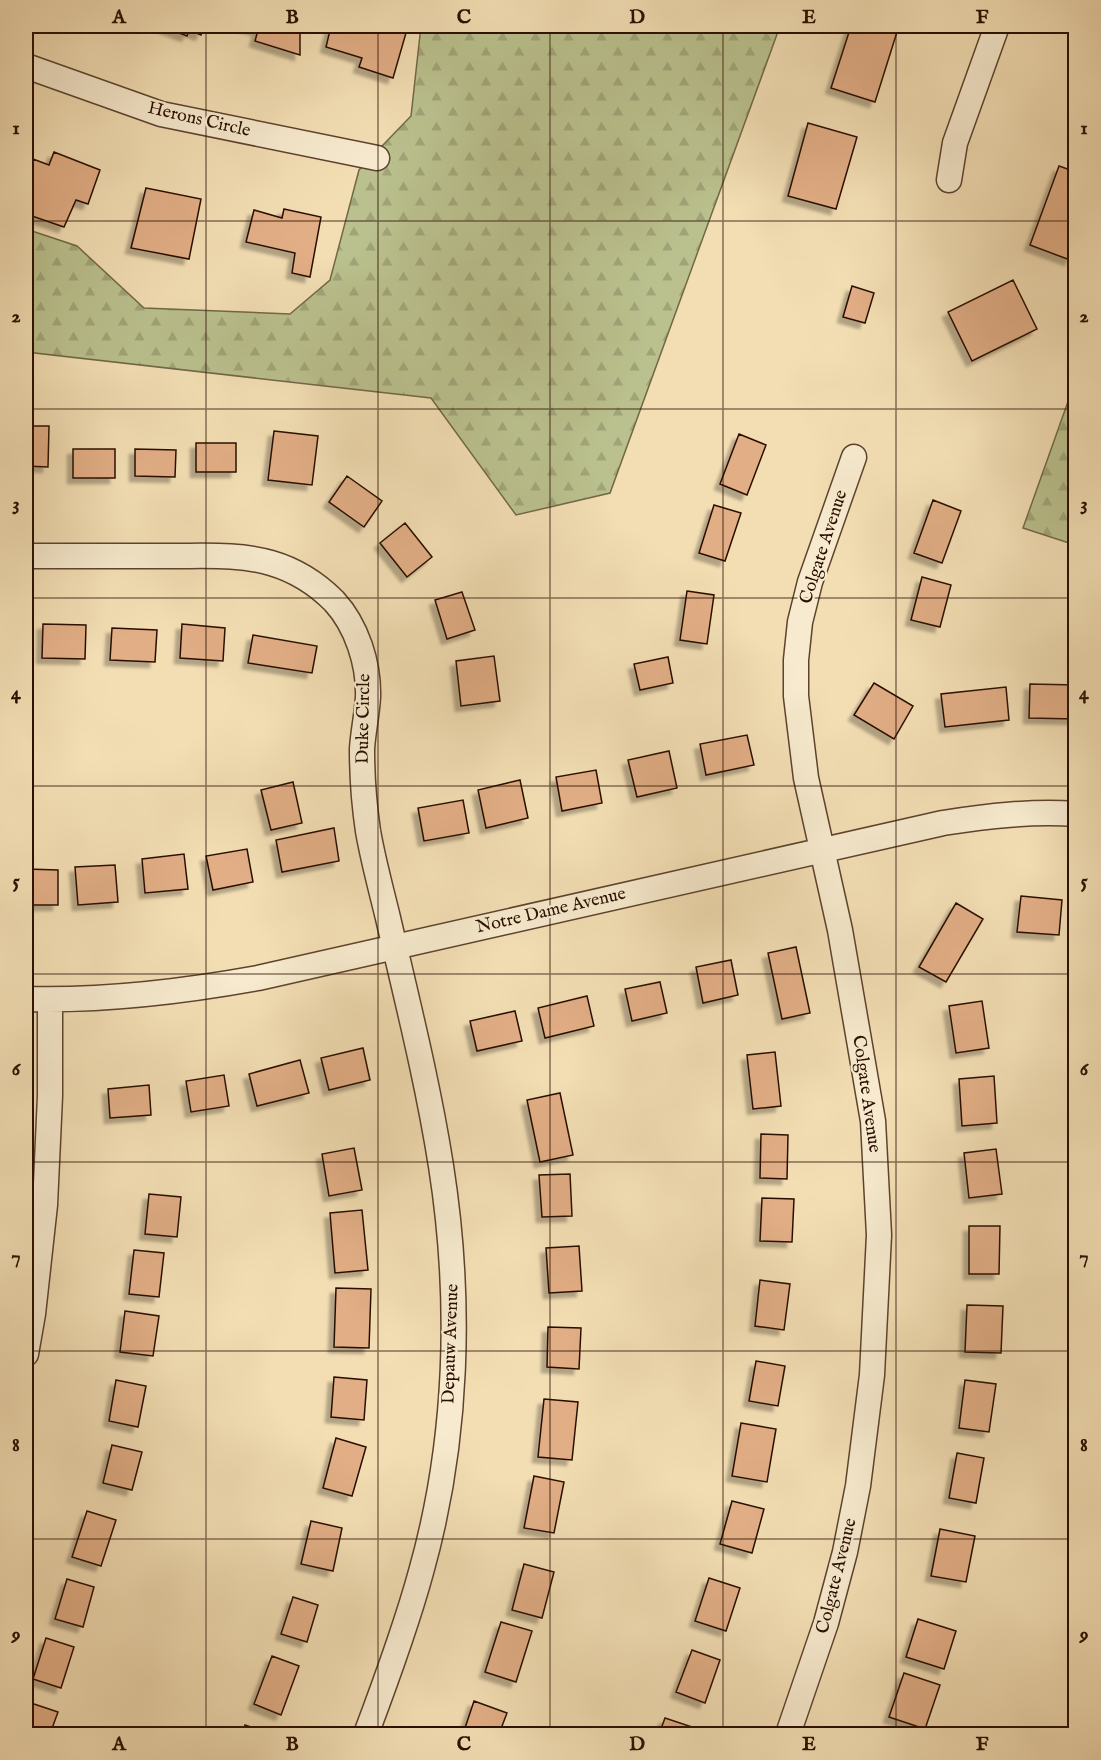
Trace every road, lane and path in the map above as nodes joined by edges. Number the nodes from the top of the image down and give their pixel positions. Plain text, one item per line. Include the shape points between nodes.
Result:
1 (997, 26) edge
2 (26, 66) edge
3 (377, 158) dead end
4 (949, 180) dead end
5 (854, 457) dead end
6 (26, 556) edge
7 (1076, 814) edge
8 (822, 850) junction
9 (394, 946) junction
10 (26, 999) edge
11 (50, 1000) junction
12 (26, 1354) edge
13 (366, 1734) edge
14 (788, 1734) edge

1 - 4 street via 955,143
2 - 3 street, Herons Circle via 161,114
5 - 8 street, Colgate Avenue via 810,582 796,660 799,736
6 - 9 street, Duke Circle via 196,556 268,562 313,583 335,603 352,626 365,665 368,702 362,782 369,834
7 - 8 street, Notre Dame Avenue via 990,816
8 - 9 street, Notre Dame Avenue
8 - 14 street, Colgate Avenue via 852,993 873,1121 879,1235 872,1375 858,1486 826,1623
9 - 11 street, Notre Dame Avenue via 196,989
9 - 13 street, Depauw Avenue via 441,1165 452,1247 453,1359 445,1451 422,1569
10 - 11 street, Notre Dame Avenue
11 - 12 street via 45,1205

